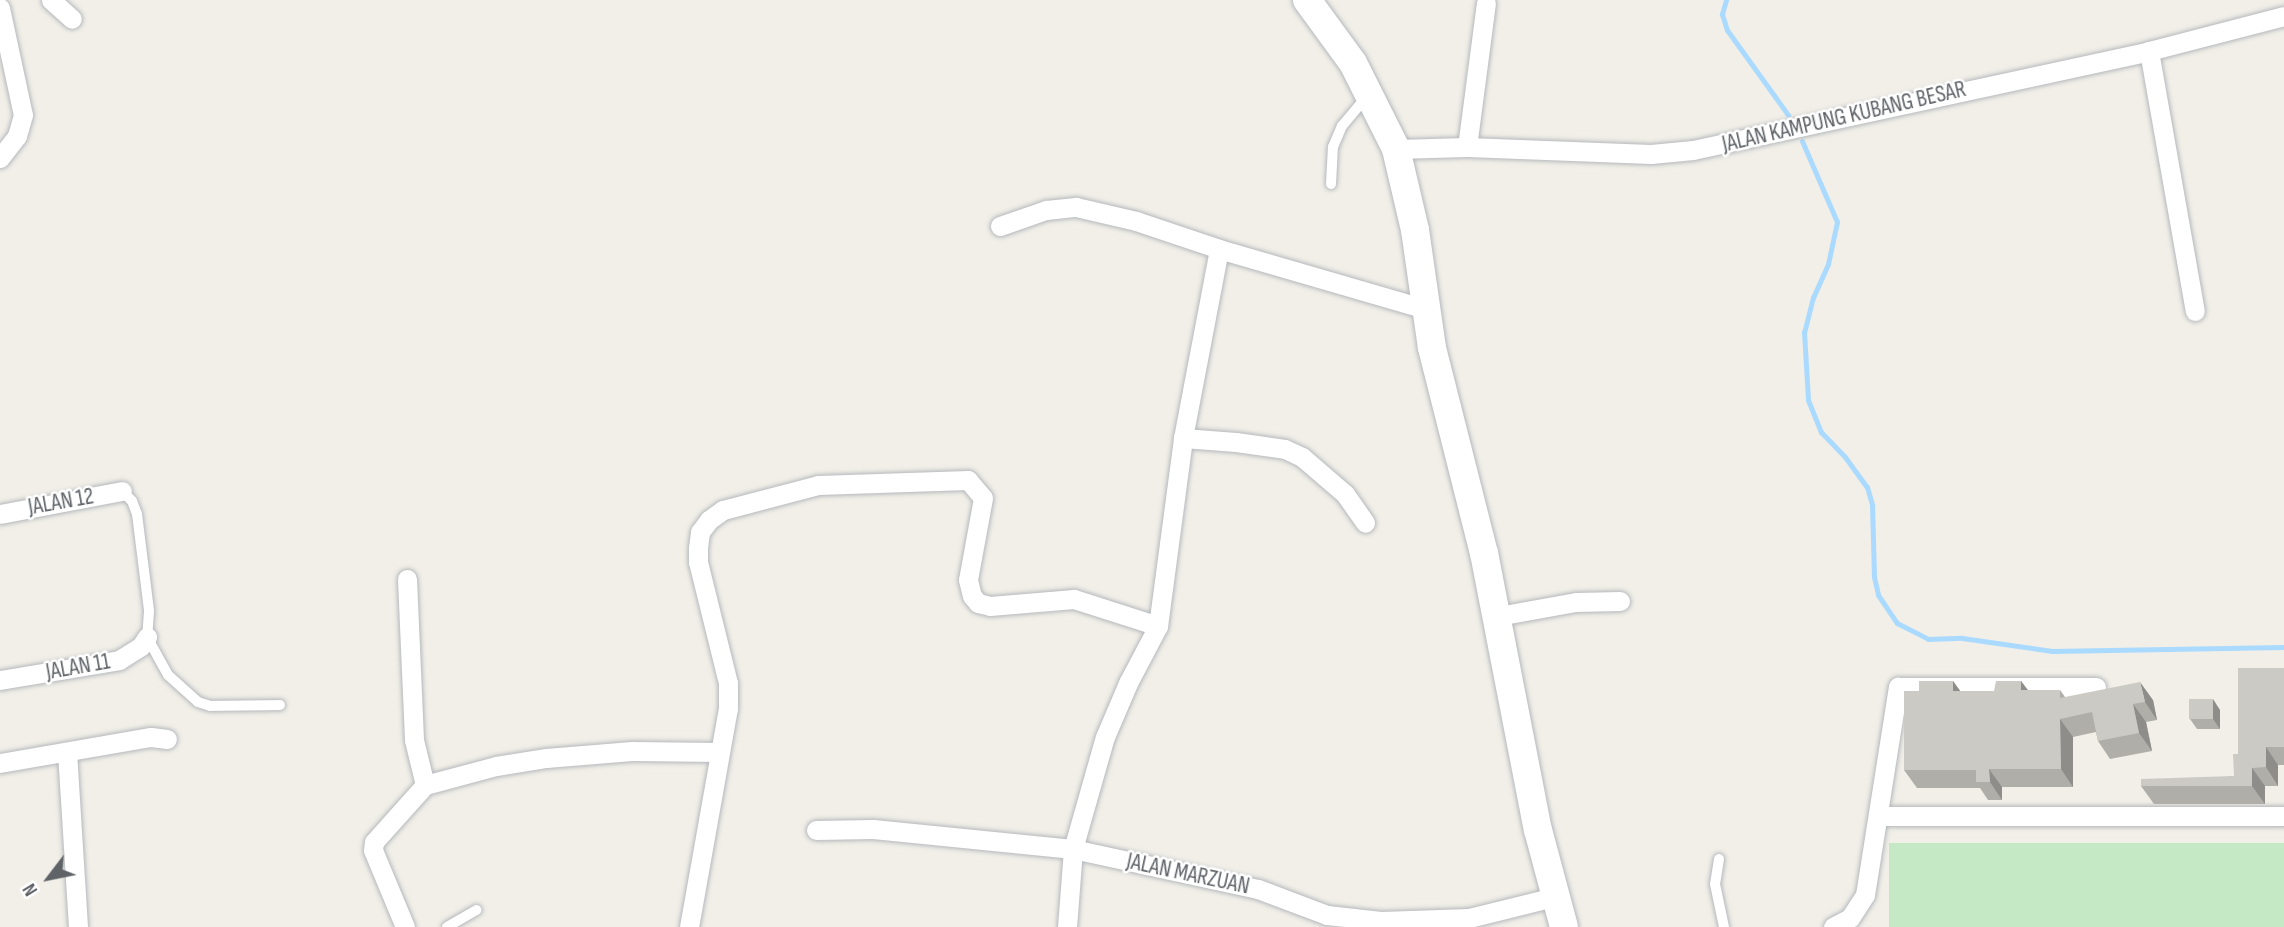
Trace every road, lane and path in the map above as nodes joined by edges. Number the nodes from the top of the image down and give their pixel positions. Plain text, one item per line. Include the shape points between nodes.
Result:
1 (51, 0) edge
2 (1307, 0) edge
3 (1486, 3) dead end
4 (0, 8) edge
5 (2284, 16) edge
6 (72, 19) dead end
7 (2149, 51) junction
8 (1370, 93) junction
9 (1467, 147) junction
10 (1396, 149) junction
11 (0, 158) edge
12 (1331, 184) dead end
13 (1000, 226) dead end
14 (1219, 249) junction
15 (1425, 309) junction
16 (2195, 311) dead end
17 (1183, 439) junction
18 (122, 491) joint
19 (0, 513) edge
20 (1365, 523) dead end
21 (407, 579) dead end
22 (1620, 601) dead end
23 (1498, 616) junction
24 (1158, 626) junction
25 (147, 637) junction
26 (0, 680) edge
27 (2096, 687) dead end
28 (280, 705) dead end
29 (167, 739) dead end
30 (66, 752) junction
31 (720, 752) junction
32 (0, 763) edge
33 (425, 785) junction
34 (1878, 816) junction
35 (2284, 816) edge
36 (816, 830) dead end
37 (1073, 849) junction
38 (1719, 859) dead end
39 (1554, 897) junction
40 (476, 910) dead end
41 (78, 927) edge
42 (405, 927) edge
43 (447, 927) edge
44 (690, 927) edge
45 (1067, 927) edge
46 (1564, 927) edge
47 (1724, 927) edge
48 (1833, 927) edge

1 - 6 street
2 - 8 street
3 - 9 street
4 - 11 street via 23,115 17,136
5 - 7 street, JALAN KAMPUNG KUBANG BESAR
7 - 9 street, JALAN KAMPUNG KUBANG BESAR via 1693,150 1651,154
7 - 16 street
8 - 10 street
8 - 12 lane via 1342,126 1333,147
9 - 10 street, JALAN KAMPUNG KUBANG BESAR
10 - 15 street via 1415,230
13 - 14 street via 1046,210 1076,207 1136,220
14 - 15 street
14 - 17 street
15 - 23 street
17 - 20 street via 1236,442 1302,457 1345,494
17 - 24 street
18 - 19 street, JALAN 12
18 - 25 lane via 137,514 149,611
21 - 33 street via 414,740
22 - 23 street via 1576,602
23 - 39 street
24 - 31 street via 1074,599 978,603 968,580 983,498 968,480 818,485 737,505 709,520 698,548 728,682
24 - 37 street via 1105,737
25 - 26 street, JALAN 11 via 119,660
25 - 28 lane via 167,674 198,702 221,708
27 - 34 street via 1898,688
29 - 30 street via 151,737
30 - 32 street
30 - 41 street
31 - 33 street via 632,751 546,758
31 - 44 street
33 - 42 street via 374,842 373,850
34 - 35 street
34 - 48 street via 1865,895 1850,918
36 - 37 street, JALAN MARZUAN via 873,829
37 - 39 street, JALAN MARZUAN via 1258,889 1327,915 1381,921 1469,918
37 - 45 street
38 - 47 lane via 1715,884
39 - 46 street
40 - 43 lane

